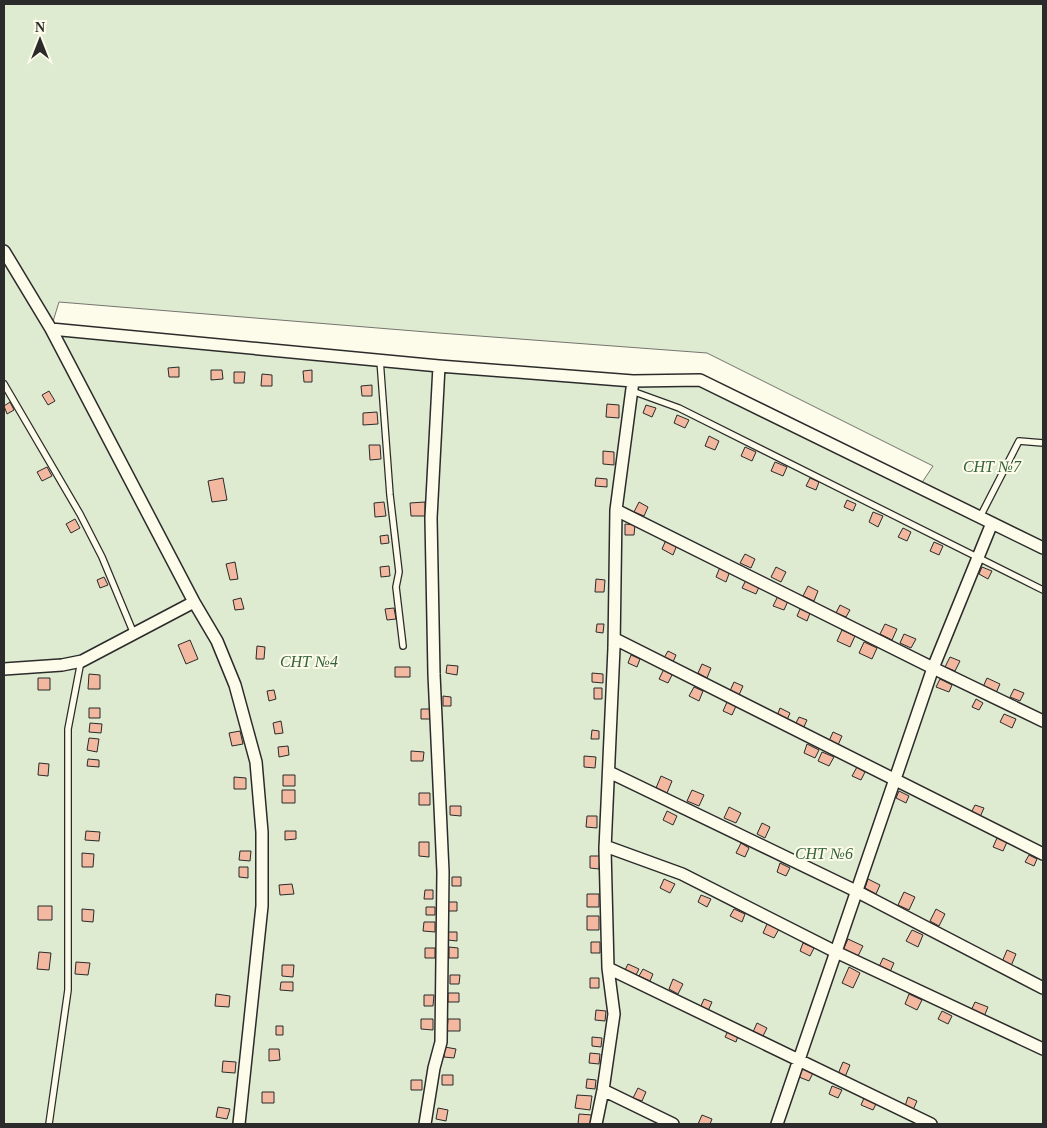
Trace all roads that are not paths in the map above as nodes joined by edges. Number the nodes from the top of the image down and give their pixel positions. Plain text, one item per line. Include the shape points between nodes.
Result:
1 (4, 251) edge
2 (51, 329) junction
3 (380, 360) junction
4 (439, 366) junction
5 (4, 384) edge
6 (633, 386) junction
7 (1043, 443) edge
8 (616, 510) junction
9 (980, 517) junction
10 (992, 523) junction
11 (1043, 548) edge
12 (978, 557) junction
13 (1043, 590) edge
14 (194, 602) junction
15 (134, 634) junction
16 (614, 639) junction
17 (403, 646) dead end
18 (82, 661) junction
19 (933, 668) junction
20 (4, 669) edge
21 (1043, 721) edge
22 (609, 772) junction
23 (895, 779) junction
24 (605, 846) junction
25 (1043, 854) edge
26 (856, 891) junction
27 (836, 952) junction
28 (608, 968) junction
29 (1043, 988) edge
30 (1043, 1048) edge
31 (799, 1060) junction
32 (603, 1090) junction
33 (49, 1124) edge
34 (239, 1124) edge
35 (425, 1124) edge
36 (596, 1124) edge
37 (673, 1124) edge
38 (777, 1124) edge
39 (931, 1124) edge

1 - 2 street
2 - 3 street
2 - 14 street
3 - 4 street
3 - 17 lane
4 - 6 street
4 - 35 street via 431,518 443,872 441,1042
5 - 15 lane via 89,531
6 - 8 street
6 - 9 street via 700,380
6 - 12 lane
7 - 9 lane via 1019,441
8 - 16 street
8 - 19 street
9 - 10 street
10 - 11 street
10 - 12 street
12 - 13 lane
12 - 19 street
14 - 15 street
14 - 34 street via 217,641 235,685 256,762 262,832 262,906
15 - 18 street
16 - 22 street
16 - 23 street
18 - 20 street
18 - 33 lane via 68,729 68,990
19 - 21 street
19 - 23 street
22 - 24 street
22 - 26 street
23 - 25 street
23 - 26 street
24 - 27 street via 682,874
24 - 28 street
26 - 27 street
26 - 29 street
27 - 30 street
27 - 31 street
28 - 31 street
28 - 32 street via 614,1014
31 - 38 street
31 - 39 street
32 - 36 street
32 - 37 street

